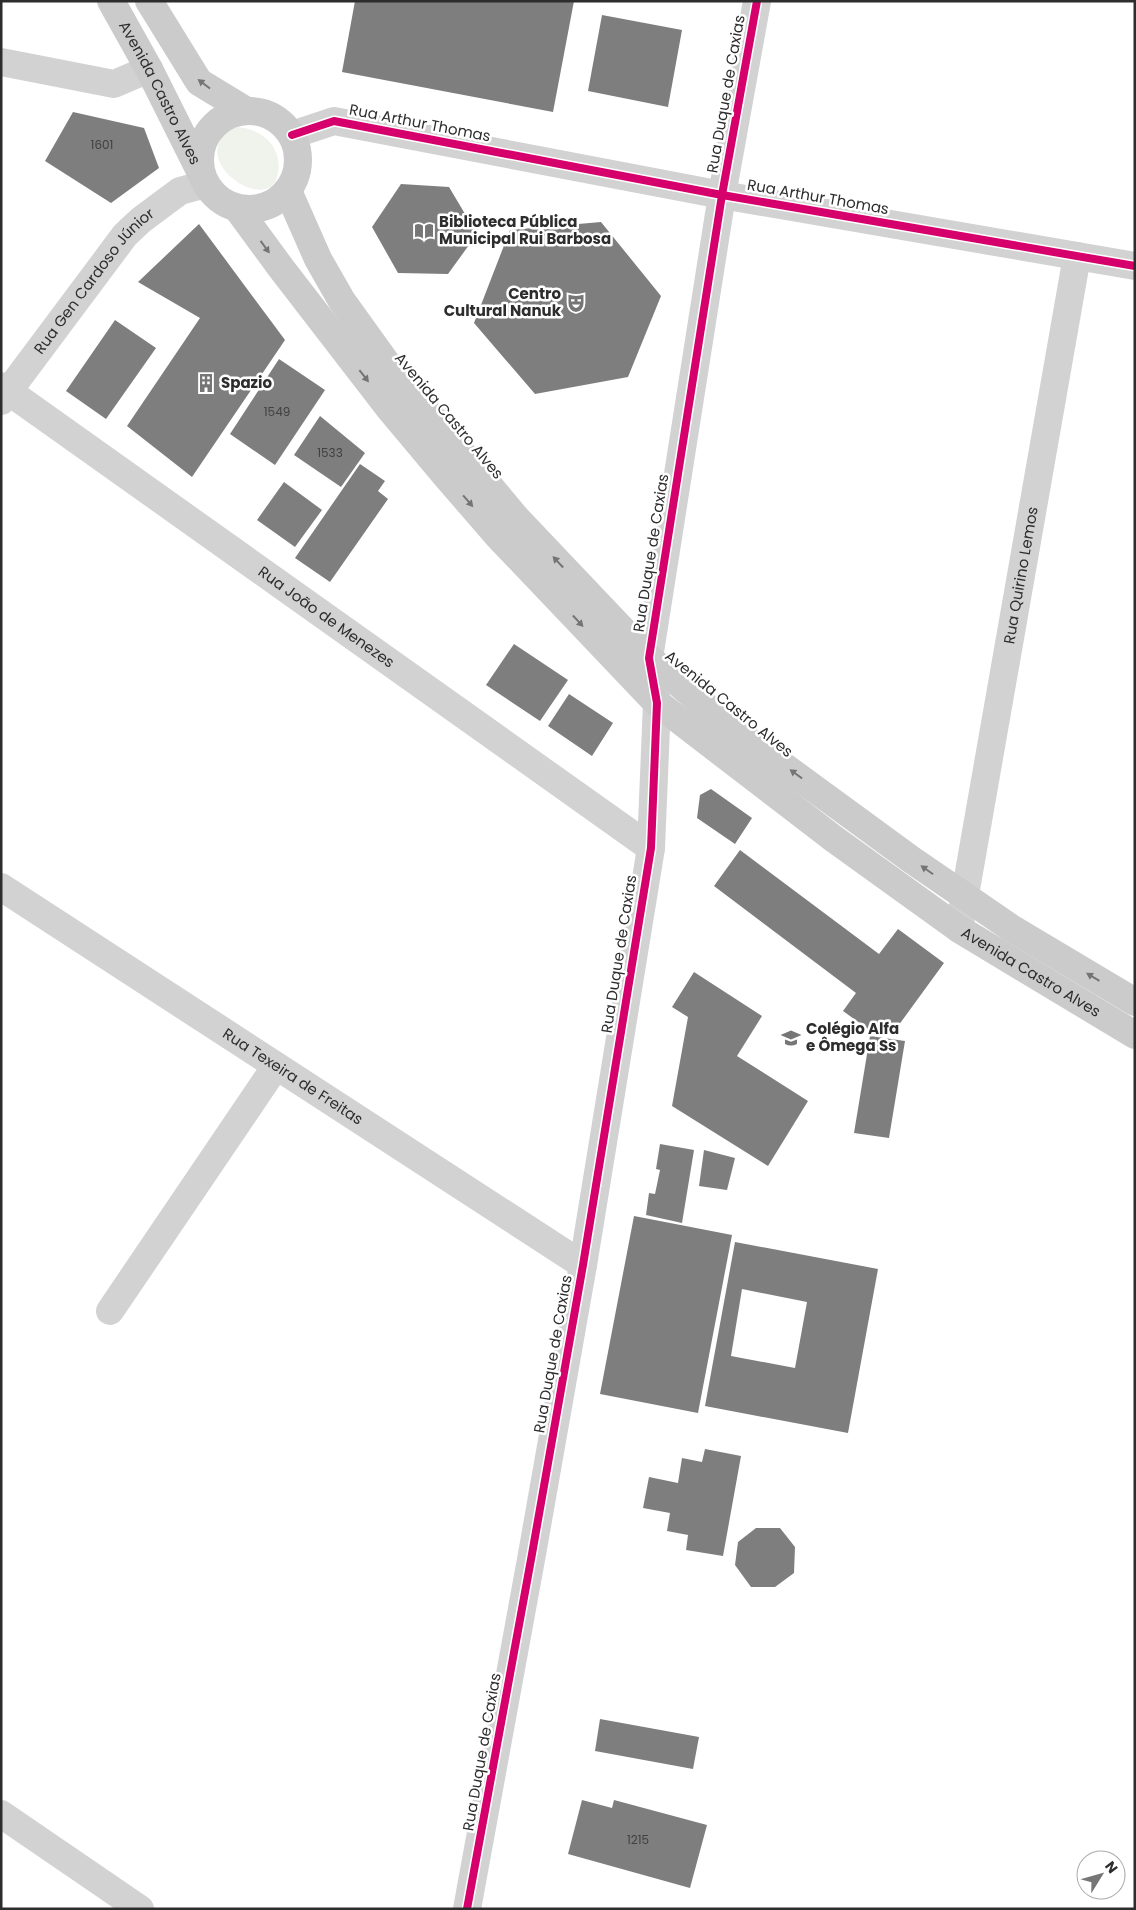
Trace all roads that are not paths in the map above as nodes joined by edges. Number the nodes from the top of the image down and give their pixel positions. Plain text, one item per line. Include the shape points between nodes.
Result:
1 (111, 1) edge
2 (150, 1) edge
3 (757, 1) edge
4 (1, 62) edge
5 (149, 69) junction
6 (244, 110) junction
7 (292, 135) junction
8 (206, 184) junction
9 (288, 191) junction
10 (722, 195) junction
11 (236, 208) junction
12 (1077, 256) junction
13 (1135, 266) edge
14 (4, 393) edge
15 (456, 467) junction
16 (649, 658) junction
17 (657, 703) junction
18 (651, 848) junction
19 (1, 887) edge
20 (964, 895) junction
21 (959, 929) junction
22 (1135, 1002) edge
23 (1135, 1035) edge
24 (276, 1066) junction
25 (583, 1265) junction
26 (110, 1312) dead end
27 (1, 1814) edge
28 (140, 1909) edge
29 (467, 1909) edge

1 - 5 main road, Avenida Castro Alves
6 -> 2 main road via 198,82
3 - 10 street, Rua Duque de Caxias
4 - 5 street via 114,84
5 - 8 main road, Avenida Castro Alves
6 - 7 main road via 264,112 280,121
6 - 8 main road via 226,116 211,128 202,146 200,165
7 - 9 main road via 299,154 297,174
7 - 10 street, Rua Arthur Thomas via 334,121
8 - 11 main road via 219,199
8 - 14 street, Rua Gen Cardoso Júnior via 180,191 126,235
9 - 11 main road via 274,203 256,209
9 - 15 main road, Avenida Castro Alves via 318,259 342,301
10 - 12 street, Rua Arthur Thomas
10 - 16 street, Rua Duque de Caxias
11 -> 15 main road, Avenida Castro Alves via 371,386
12 - 13 street, Rua Arthur Thomas
12 - 20 street, Rua Quirino Lemos
14 - 18 street, Rua João de Menezes
16 -> 15 main road, Avenida Castro Alves via 518,519
15 -> 17 main road, Avenida Castro Alves via 498,536
16 - 17 street, Rua Duque de Caxias
20 -> 16 main road, Avenida Castro Alves via 730,727
17 - 18 street, Rua Duque de Caxias
17 - 21 main road, Avenida Castro Alves via 834,839
18 - 25 street, Rua Duque de Caxias
19 - 24 street, Rua Texeira de Freitas
20 - 21 street, Rua Quirino Lemos
22 -> 20 main road, Avenida Castro Alves via 1011,928
21 - 23 main road, Avenida Castro Alves
24 - 25 street, Rua Texeira de Freitas
24 - 26 street
25 - 29 street, Rua Duque de Caxias
27 - 28 street

